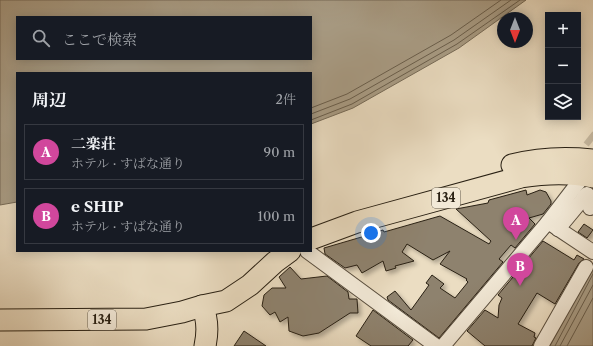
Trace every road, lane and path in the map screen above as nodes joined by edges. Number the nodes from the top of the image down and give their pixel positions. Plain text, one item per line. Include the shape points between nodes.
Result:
1 (589, 182) edge
2 (312, 225) edge
3 (553, 226) junction
4 (312, 239) edge
5 (267, 252) edge
6 (289, 252) edge
7 (308, 252) edge
8 (593, 252) edge
9 (586, 267) dead end
10 (202, 306) junction
11 (0, 320) edge
12 (205, 346) edge
13 (436, 346) edge
14 (443, 346) edge
15 (541, 346) edge

1 - 2 highway, 134 via 557,158 540,159 354,209
1 - 3 street
1 - 3 street
1 - 4 highway, 134 via 572,174 521,177 357,222
3 - 8 street
3 - 14 street
5 - 10 highway, 134
6 - 10 highway, 134 via 245,289 226,301
7 - 13 street
9 - 15 street
10 - 11 highway, 134 via 146,319
10 - 12 highway via 207,325

